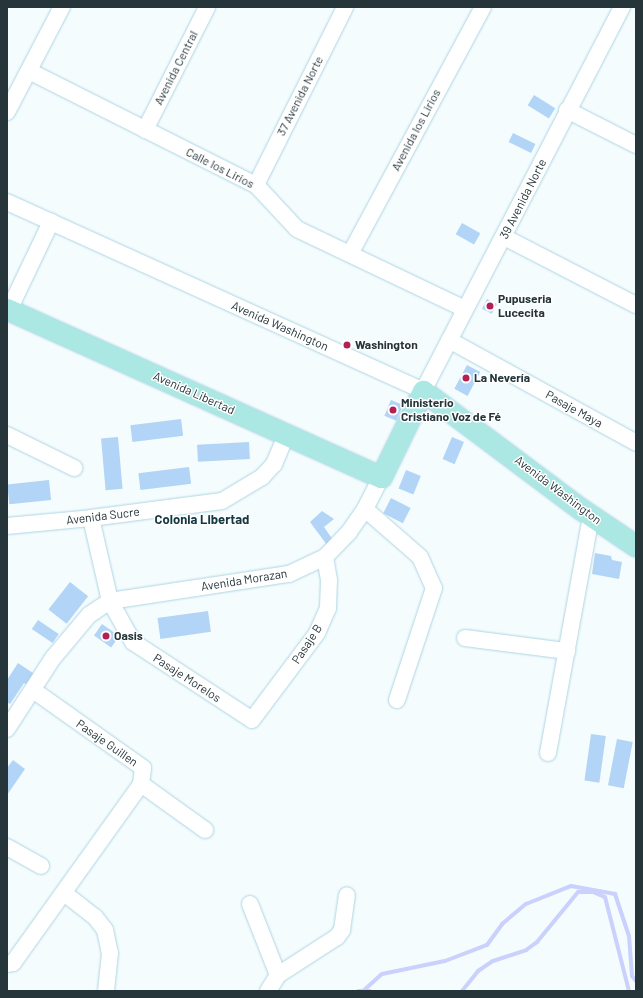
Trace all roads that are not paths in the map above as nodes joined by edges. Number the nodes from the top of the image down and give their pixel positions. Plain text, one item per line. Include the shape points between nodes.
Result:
1 (62, 7) edge
2 (207, 7) edge
3 (345, 7) edge
4 (483, 7) edge
5 (622, 7) edge
6 (29, 71) junction
7 (567, 110) junction
8 (7, 112) edge
9 (145, 130) junction
10 (636, 145) edge
11 (256, 185) junction
12 (7, 202) edge
13 (51, 222) junction
14 (504, 237) junction
15 (350, 254) junction
16 (636, 305) edge
17 (465, 309) junction
18 (8, 310) edge
19 (449, 340) junction
20 (422, 391) junction
21 (288, 434) junction
22 (7, 435) edge
23 (636, 443) edge
24 (74, 468) dead end
25 (381, 477) junction
26 (365, 509) junction
27 (591, 516) junction
28 (92, 518) junction
29 (7, 526) edge
30 (636, 546) edge
31 (325, 557) junction
32 (110, 602) junction
33 (465, 638) dead end
34 (567, 651) junction
35 (33, 690) junction
36 (397, 700) dead end
37 (252, 720) joint
38 (7, 729) edge
39 (548, 753) dead end
40 (141, 784) junction
41 (205, 830) dead end
42 (7, 847) edge
43 (41, 866) dead end
44 (64, 893) junction
45 (347, 895) dead end
46 (250, 904) dead end
47 (7, 964) edge
48 (278, 975) junction
49 (106, 991) edge
50 (268, 991) edge

1 - 6 street
2 - 9 street, Avenida Central
3 - 11 street, 37 Avenida Norte
4 - 15 street, Avenida los Lirios
5 - 7 street, 39 Avenida Norte
6 - 8 street
6 - 9 street, Calle los Lirios
7 - 10 street
7 - 14 street, 39 Avenida Norte
9 - 11 street, Calle los Lirios
11 - 15 street, Calle los Lirios via 297,229
12 - 13 street, Avenida Washington
13 - 18 street
13 - 20 street, Avenida Washington
14 - 16 street
14 - 17 street, 39 Avenida Norte
15 - 17 street, Calle los Lirios
17 - 19 street, 39 Avenida Norte
18 - 21 main road, Avenida Libertad
19 - 20 street, 39 Avenida Norte
19 - 23 street, Pasaje Maya
20 - 25 main road, Avenida Morazan
20 - 27 main road, Avenida Washington
21 - 25 main road, Avenida Libertad
21 - 28 street, Avenida Sucre via 274,464 262,477 222,501
22 - 24 street
25 - 26 street, Avenida Morazan
26 - 31 street, Avenida Morazan
26 - 36 street via 420,557 434,588
27 - 30 main road, Avenida Washington
27 - 34 street
28 - 29 street, Avenida Sucre
28 - 32 street, Pasaje Morelos
31 - 32 street, Avenida Morazan via 289,574
31 - 37 street, Pasaje B via 329,580 328,608 317,633
32 - 35 street via 89,615 54,658
32 - 37 street, Pasaje Morelos via 133,642
33 - 34 street
34 - 39 street
35 - 38 street
35 - 40 street, Pasaje Guillen via 143,768
40 - 41 street, Pasaje Guillen
40 - 44 street
42 - 43 street
44 - 47 street via 13,964
44 - 49 street via 95,916 105,930 110,953
45 - 48 street via 342,930 337,937
46 - 48 street
48 - 50 street

